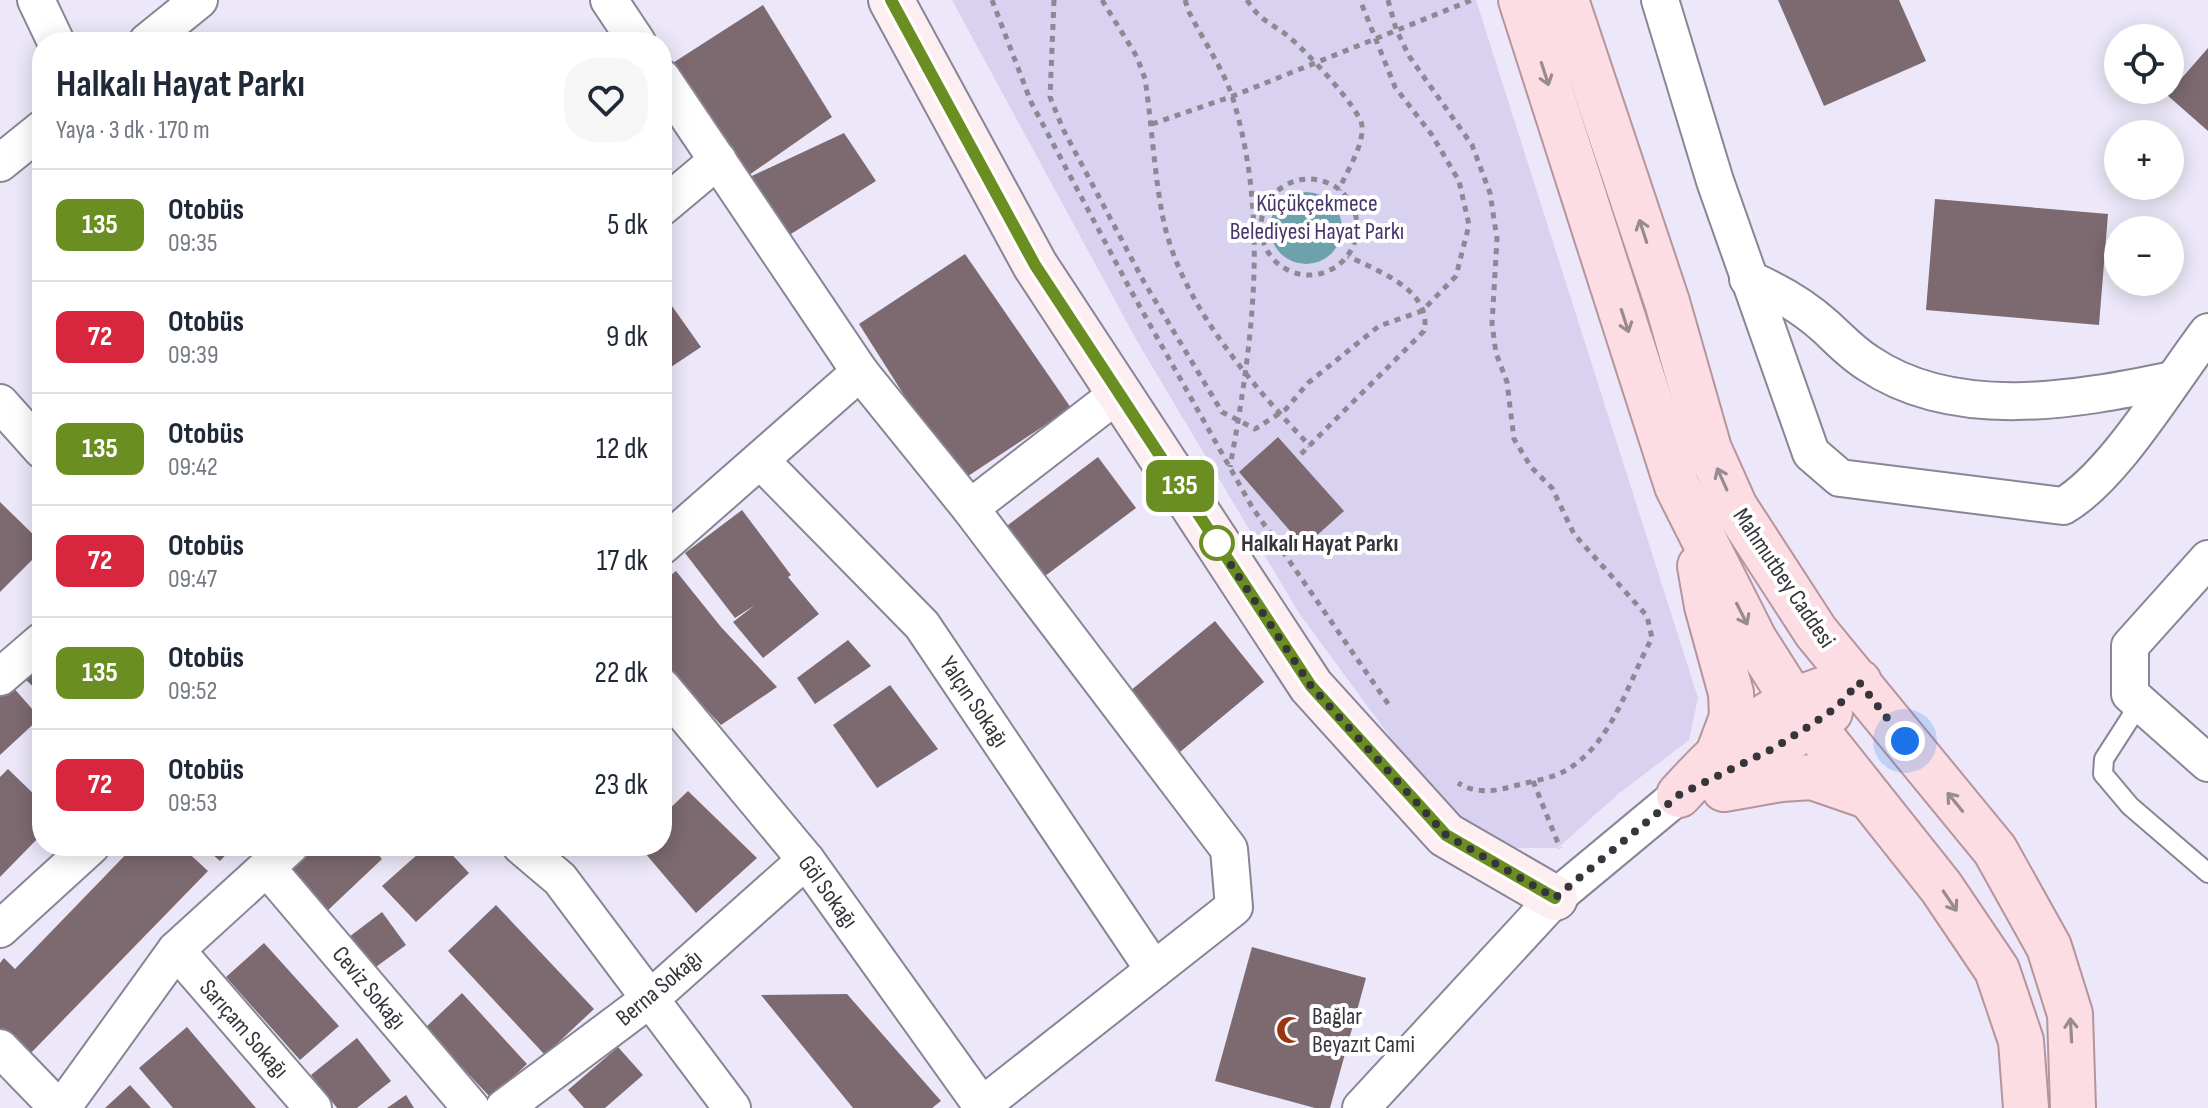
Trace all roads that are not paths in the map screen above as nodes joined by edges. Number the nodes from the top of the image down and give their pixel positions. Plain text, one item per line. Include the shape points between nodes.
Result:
1 (36, 0) edge
2 (199, 0) edge
3 (609, 0) edge
4 (891, 0) edge
5 (1521, 0) edge
6 (1566, 0) edge
7 (1660, 0) edge
8 (51, 32) edge
9 (159, 32) edge
10 (630, 32) edge
11 (672, 93) edge
12 (32, 137) edge
13 (718, 160) junction
14 (0, 163) edge
15 (672, 199) edge
16 (1748, 279) junction
17 (2208, 332) edge
18 (860, 372) junction
19 (2172, 380) junction
20 (1119, 393) junction
21 (3, 413) edge
22 (32, 441) edge
23 (761, 461) junction
24 (970, 508) junction
25 (1693, 517) junction
26 (672, 537) edge
27 (2208, 559) edge
28 (32, 650) edge
29 (0, 677) edge
30 (1859, 682) junction
31 (672, 699) edge
32 (2140, 703) junction
33 (1802, 713) junction
34 (1720, 749) junction
35 (2208, 763) edge
36 (1679, 795) junction
37 (1867, 796) junction
38 (80, 856) edge
39 (533, 856) edge
40 (278, 857) edge
41 (806, 860) junction
42 (2208, 873) edge
43 (1564, 890) junction
44 (0, 929) edge
45 (176, 950) junction
46 (1154, 970) junction
47 (651, 998) junction
48 (0, 1048) edge
49 (981, 1107) edge
50 (60, 1108) edge
51 (313, 1108) edge
52 (471, 1108) edge
53 (504, 1108) edge
54 (732, 1108) edge
55 (1361, 1108) edge
56 (2026, 1108) edge
57 (2073, 1108) edge

1 - 8 street
2 - 9 street
3 - 10 street
4 - 20 main road via 1035,265
5 -> 25 main road, Mahmutbey Caddesi via 1677,486
30 -> 6 main road, Mahmutbey Caddesi via 1777,576 1735,507 1709,449 1667,302
7 - 16 street
11 - 13 street
12 - 14 street
13 - 15 street
13 - 18 street
16 - 19 street via 1777,292 1825,326 1869,365 1919,389 1970,399 2074,400
16 - 19 street via 1811,453 1840,478 2063,506 2101,473
17 - 19 street
18 - 23 street
18 - 24 street
20 - 24 street
20 - 43 main road via 1311,686 1446,835
21 - 22 street
23 - 26 street
23 - 46 street, Yalçın Sokağı via 922,625
24 - 46 street via 1229,849 1234,907
25 -> 33 main road, Mahmutbey Caddesi via 1754,639
25 - 34 main road via 1707,606 1731,693 1732,717
27 - 32 street via 2130,646 2130,694
28 - 29 street
30 - 33 main road via 1830,686
57 -> 30 main road, Mahmutbey Caddesi via 2070,1014 2049,947 1995,850
31 - 41 street, Göl Sokağı
32 - 35 street
32 - 42 lane via 2104,759 2103,774 2130,806
33 - 34 main road via 1755,722
33 - 36 main road via 1774,748
33 - 37 main road, Mahmutbey Caddesi
34 - 36 main road
36 - 37 main road via 1812,777
36 - 43 street
37 -> 56 main road, Mahmutbey Caddesi via 1941,887 1997,970 2021,1041
38 - 44 street
39 - 47 street via 560,879
40 - 45 street
40 - 52 street, Ceviz Sokağı
41 - 47 street, Berna Sokağı
41 - 49 street, Göl Sokağı
43 - 55 street
45 - 50 street
45 - 51 street, Sarıçam Sokağı
46 - 49 street
47 - 53 street, Berna Sokağı
47 - 54 street
48 - 50 street

